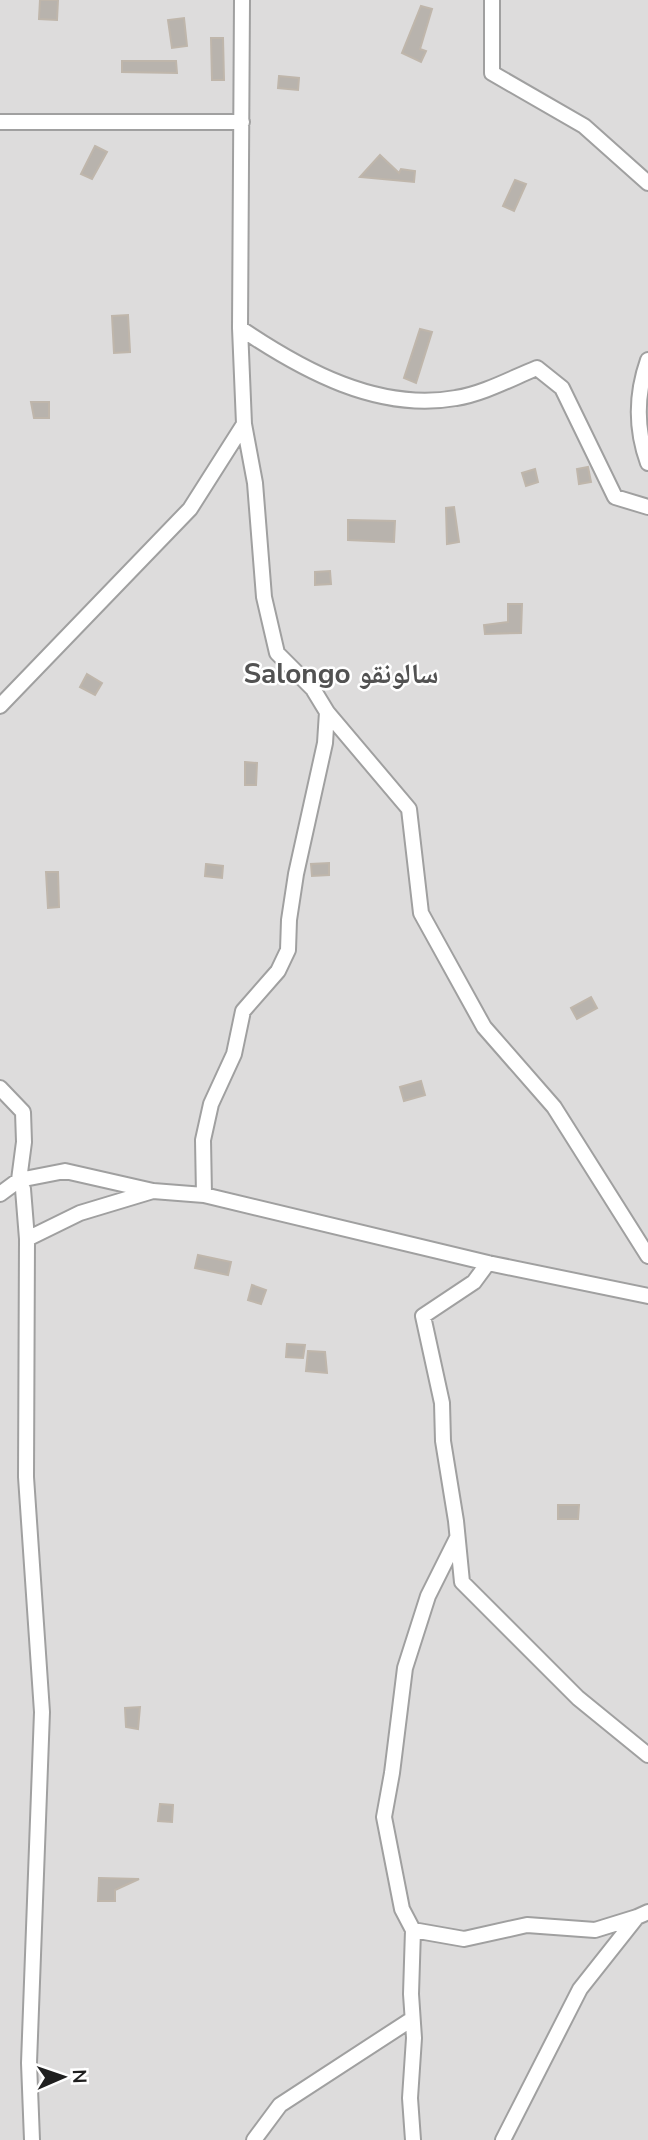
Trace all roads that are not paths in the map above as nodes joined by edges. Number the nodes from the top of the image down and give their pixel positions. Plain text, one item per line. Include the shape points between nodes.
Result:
1 (242, 0) edge
2 (492, 0) edge
3 (0, 122) edge
4 (242, 122) junction
5 (648, 183) edge
6 (240, 328) junction
7 (648, 360) edge
8 (244, 424) junction
9 (648, 464) edge
10 (648, 507) edge
11 (0, 706) edge
12 (327, 712) junction
13 (0, 1088) edge
14 (19, 1180) junction
15 (153, 1191) junction
16 (0, 1194) edge
17 (204, 1195) junction
18 (27, 1239) junction
19 (648, 1256) edge
20 (488, 1264) junction
21 (648, 1296) edge
22 (457, 1538) junction
23 (648, 1755) edge
24 (642, 1914) edge
25 (413, 1930) junction
26 (412, 2019) junction
27 (32, 2140) edge
28 (254, 2140) edge
29 (413, 2140) edge
30 (503, 2140) edge

1 - 4 street
2 - 5 street via 492,73 584,126
3 - 4 street
4 - 6 street
6 - 8 street
6 - 10 street via 317,374 360,391 418,399 457,398 537,368 562,388 615,497
7 - 9 street via 640,382 639,439
8 - 11 street via 190,509
8 - 12 street via 255,483 264,597 277,653 313,689
12 - 17 street via 325,743 296,874 288,950 278,971 243,1011 234,1054 211,1104 203,1140
12 - 19 street via 409,809 421,913 484,1027 554,1107
13 - 14 street via 23,1111
14 - 15 street via 65,1171
14 - 16 street
14 - 18 street
15 - 17 street
15 - 18 street via 80,1213
17 - 20 street
18 - 27 street via 26,1477 42,1712 29,2063
20 - 21 street
20 - 22 street via 474,1282 423,1316 442,1404
22 - 23 street via 461,1582 578,1698
22 - 25 street via 428,1596 405,1668 384,1817 402,1909
24 - 25 street via 595,1930 527,1925 464,1939
24 - 30 street via 580,1990
25 - 26 street
26 - 28 street via 280,2105
26 - 29 street

